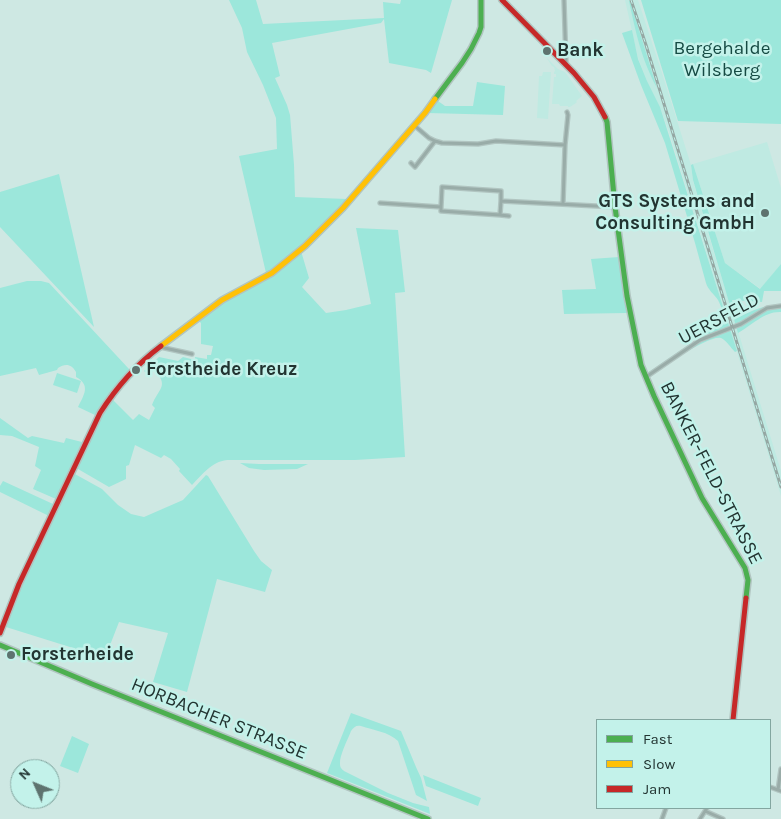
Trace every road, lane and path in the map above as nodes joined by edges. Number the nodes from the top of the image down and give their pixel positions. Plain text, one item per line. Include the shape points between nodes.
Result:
1 (482, 0) edge
2 (502, 0) edge
3 (564, 0) edge
4 (566, 63) junction
5 (567, 112) dead end
6 (415, 126) junction
7 (435, 141) junction
8 (565, 145) junction
9 (411, 163) dead end
10 (501, 201) junction
11 (380, 203) dead end
12 (563, 204) junction
13 (441, 207) junction
14 (615, 207) junction
15 (500, 215) junction
16 (509, 216) dead end
17 (781, 306) edge
18 (159, 347) junction
19 (192, 354) dead end
20 (646, 377) junction
21 (0, 633) edge
22 (0, 645) edge
23 (733, 719) edge
24 (781, 769) edge
25 (779, 790) edge
26 (706, 809) edge
27 (428, 819) edge
28 (700, 819) edge
29 (723, 819) edge

1 - 6 street via 481,28 474,44
2 - 4 street, BANKER-FELD-STRASSE
3 - 4 street
4 - 14 street, BANKER-FELD-STRASSE via 600,106 607,122
5 - 8 street
6 - 7 street
6 - 18 street via 305,246 272,273 222,300
7 - 8 street
7 - 9 street via 415,167
8 - 12 street
10 - 12 street
10 - 13 street via 501,191 442,187
10 - 15 street
11 - 13 street
12 - 14 street
13 - 15 street via 441,211
14 - 20 street, BANKER-FELD-STRASSE via 632,326
15 - 16 street
17 - 20 street, UERSFELD via 767,308 733,328 700,340
18 - 19 street
18 - 21 street via 102,409 19,584
20 - 23 street, BANKER-FELD-STRASSE via 702,498 745,568 748,580
22 - 27 street, HORBACHER STRASSE
24 - 25 street
26 - 28 street
26 - 29 street

